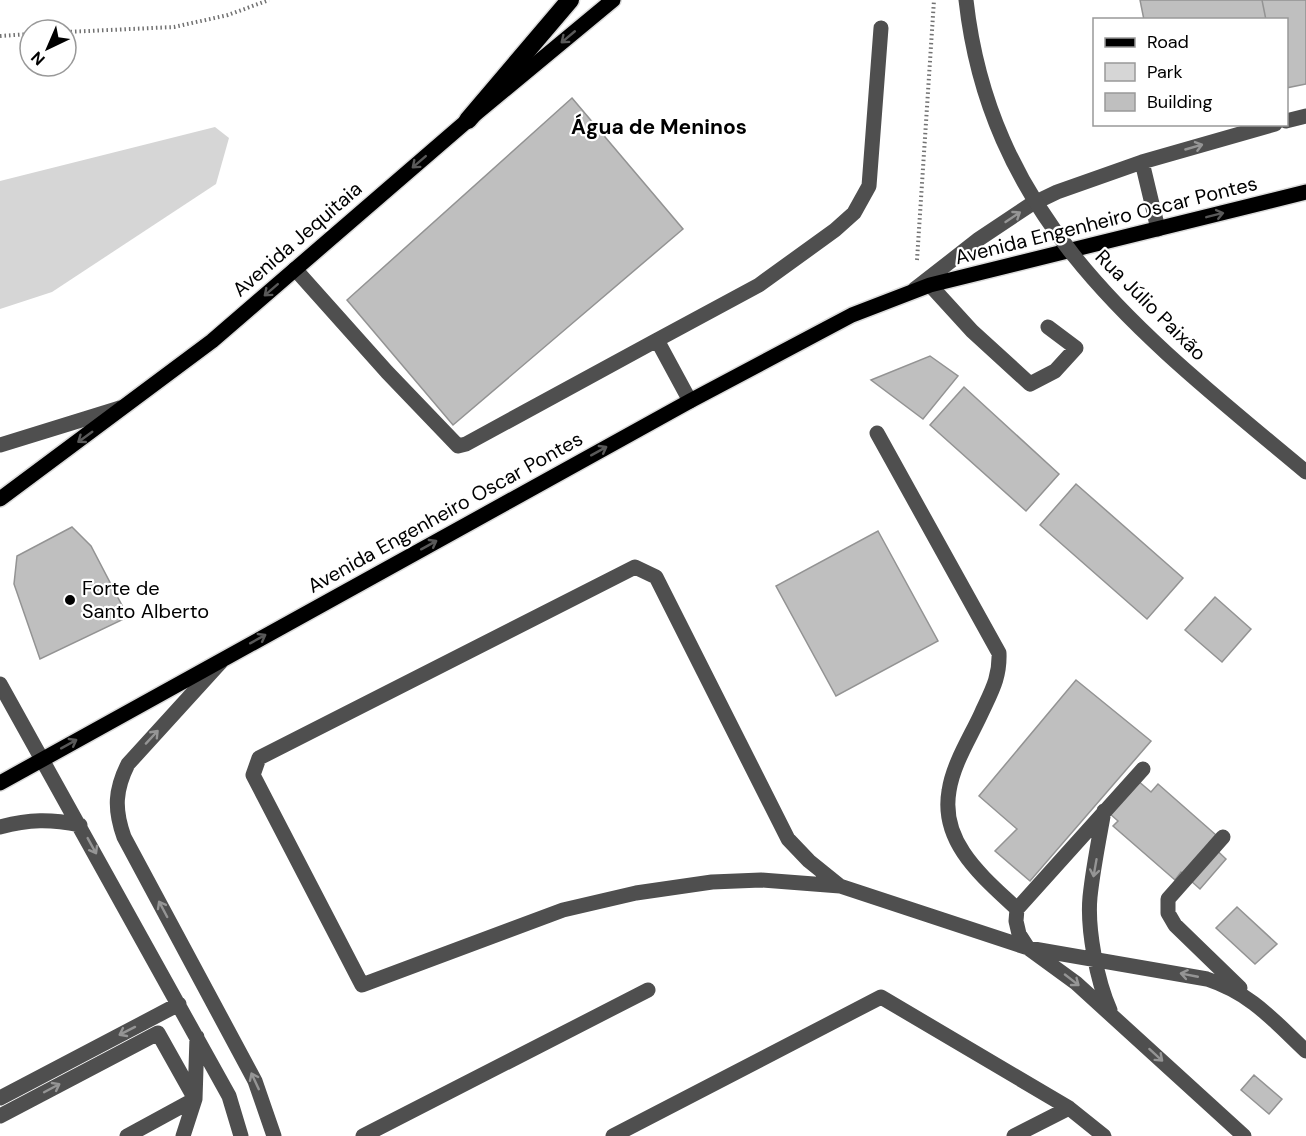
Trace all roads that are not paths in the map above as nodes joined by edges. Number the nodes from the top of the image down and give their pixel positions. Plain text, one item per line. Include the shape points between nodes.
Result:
1 (570, 0) edge
2 (613, 0) edge
3 (966, 0) edge
4 (881, 28) dead end
5 (1306, 116) edge
6 (468, 120) junction
7 (1288, 121) edge
8 (1268, 126) edge
9 (1142, 162) junction
10 (1306, 192) edge
11 (1158, 229) junction
12 (295, 269) junction
13 (923, 287) junction
14 (1048, 327) dead end
15 (657, 340) junction
16 (690, 401) junction
17 (129, 405) junction
18 (877, 433) dead end
19 (0, 445) edge
20 (1306, 472) edge
21 (0, 499) edge
22 (227, 656) junction
23 (0, 684) edge
24 (42, 759) junction
25 (1143, 768) dead end
26 (0, 783) edge
27 (1104, 811) junction
28 (80, 825) junction
29 (0, 827) edge
30 (1223, 837) dead end
31 (840, 886) junction
32 (1017, 909) junction
33 (1028, 948) junction
34 (1095, 960) junction
35 (648, 990) dead end
36 (1251, 999) junction
37 (179, 1004) junction
38 (1112, 1016) junction
39 (197, 1037) junction
40 (1306, 1051) edge
41 (0, 1098) edge
42 (195, 1099) junction
43 (1069, 1108) junction
44 (0, 1116) edge
45 (127, 1136) edge
46 (183, 1136) edge
47 (241, 1136) edge
48 (274, 1136) edge
49 (363, 1136) edge
50 (613, 1136) edge
51 (1014, 1136) edge
52 (1104, 1136) edge
53 (1244, 1136) edge

1 - 6 highway
2 -> 6 main road, Avenida Jequitaia
3 - 20 street, Rua Júlio Paixão, bridge via 982,82 998,127 1017,173 1049,225 1082,268 1161,350
4 - 15 street via 869,186 854,213 759,285
5 - 7 street
6 -> 12 main road, Avenida Jequitaia
9 -> 8 street, Avenida Engenheiro Oscar Pontes
9 - 11 street
13 -> 9 street, Avenida Engenheiro Oscar Pontes via 979,239 1030,205
11 -> 10 main road, Avenida Engenheiro Oscar Pontes
11 - 13 main road, Avenida Engenheiro Oscar Pontes
12 - 15 street via 458,446
12 -> 17 main road, Avenida Jequitaia via 212,341
13 - 14 street via 1030,384 1055,371 1076,348
13 - 16 main road, Avenida Engenheiro Oscar Pontes via 806,337
15 - 16 street
22 -> 16 main road, Avenida Engenheiro Oscar Pontes
17 - 19 street
17 -> 21 main road, Avenida Jequitaia
18 - 32 street via 999,653 1000,673 957,766 949,790 947,815 958,845 974,868
24 -> 22 main road, Avenida Engenheiro Oscar Pontes
48 -> 22 street via 255,1081 116,816 120,781 128,764
23 - 24 street
24 - 26 main road, Avenida Engenheiro Oscar Pontes
24 - 28 street
25 - 27 street
27 - 32 street
27 -> 34 street via 1089,900
28 - 29 street via 49,818
28 -> 37 street
30 - 36 street via 1168,899 1168,913 1175,925
31 - 31 street via 788,839 656,577 635,567 259,758 253,775 362,985 563,910 636,893 712,882 761,880
31 - 33 street
32 - 33 street via 1019,934
33 - 34 street
33 -> 38 street
36 -> 34 street via 1207,979
34 - 38 street
35 - 49 street
36 - 40 street
37 - 39 street
37 -> 41 street
38 -> 53 street
39 - 42 street
39 - 47 street via 230,1096
44 -> 42 street via 158,1033
42 - 45 street
42 - 46 street
43 - 50 street via 881,997
43 - 51 street
43 - 52 street

